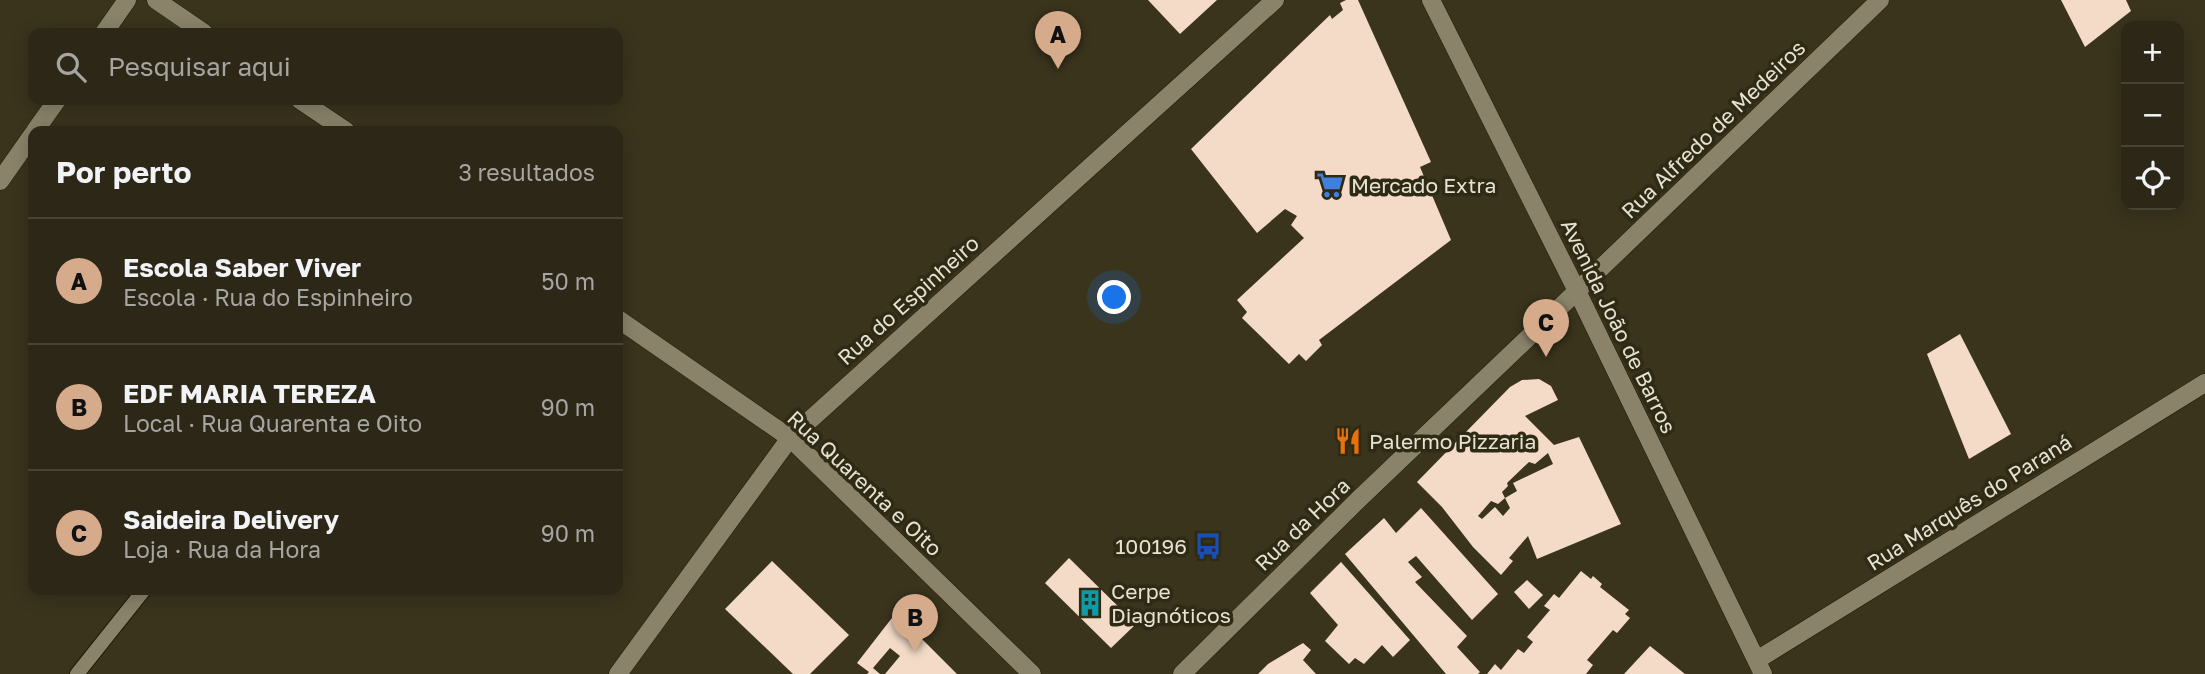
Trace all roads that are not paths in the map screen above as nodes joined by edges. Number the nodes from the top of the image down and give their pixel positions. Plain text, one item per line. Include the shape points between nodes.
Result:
1 (127, 0) edge
2 (156, 0) edge
3 (1275, 0) edge
4 (1431, 0) edge
5 (1880, 0) edge
6 (107, 28) edge
7 (197, 28) edge
8 (53, 105) edge
9 (307, 105) edge
10 (38, 126) edge
11 (339, 126) edge
12 (28, 141) edge
13 (0, 181) edge
14 (1577, 291) junction
15 (623, 322) edge
16 (2205, 383) edge
17 (790, 438) junction
18 (140, 595) edge
19 (1760, 667) edge
20 (77, 674) edge
21 (618, 674) edge
22 (1032, 674) edge
23 (1182, 674) edge

1 - 6 street
2 - 7 street
3 - 17 street, Rua do Espinheiro
4 - 14 street, Avenida João de Barros
5 - 14 street, Rua Alfredo de Medeiros
8 - 10 street
9 - 11 street
12 - 13 street
14 - 19 street, Avenida João de Barros
14 - 23 street, Rua da Hora
15 - 17 street, Rua Quarenta e Oito
16 - 19 street, Rua Marquês do Paraná
17 - 21 street, Rua do Espinheiro
17 - 22 street, Rua Quarenta e Oito
18 - 20 lane

